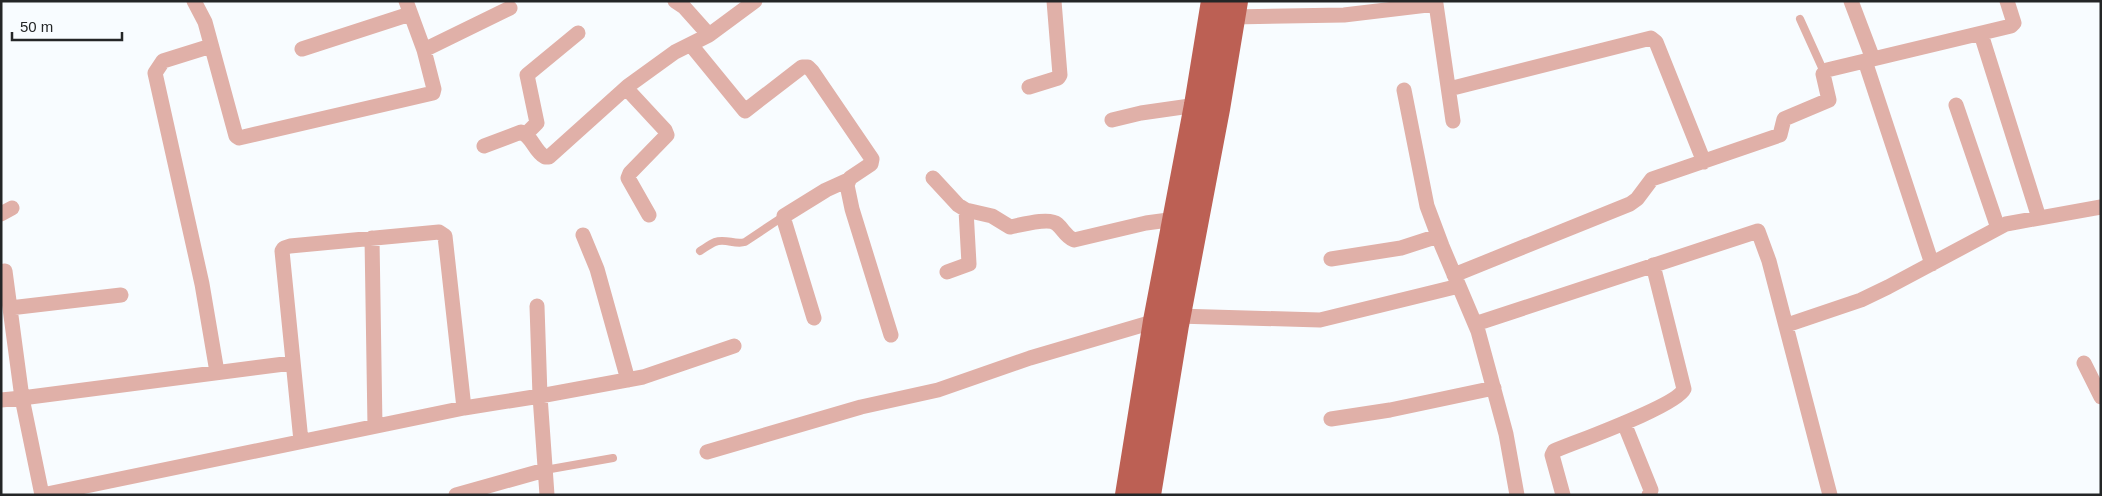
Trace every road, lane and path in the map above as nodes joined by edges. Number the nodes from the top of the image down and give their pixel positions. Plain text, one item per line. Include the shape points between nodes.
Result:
1 (194, 1) edge
2 (675, 1) edge
3 (755, 1) edge
4 (1054, 1) edge
5 (1851, 1) edge
6 (2007, 1) edge
7 (1227, 6) edge
8 (408, 8) edge
9 (510, 8) dead end
10 (1800, 20) dead end
11 (578, 33) dead end
12 (1981, 34) junction
13 (709, 35) junction
14 (691, 45) junction
15 (211, 46) junction
16 (302, 48) dead end
17 (424, 50) junction
18 (1869, 60) junction
19 (1824, 72) junction
20 (1029, 87) dead end
21 (626, 88) junction
22 (1449, 89) junction
23 (1404, 90) dead end
24 (1198, 105) junction
25 (1956, 105) dead end
26 (1112, 120) dead end
27 (1453, 121) dead end
28 (526, 134) junction
29 (484, 146) dead end
30 (1704, 162) junction
31 (933, 178) dead end
32 (848, 180) junction
33 (2101, 207) edge
34 (966, 210) junction
35 (649, 215) dead end
36 (784, 216) junction
37 (2039, 218) junction
38 (1176, 219) junction
39 (1998, 228) junction
40 (583, 235) dead end
41 (1438, 236) junction
42 (372, 238) junction
43 (700, 251) dead end
44 (1331, 259) dead end
45 (1932, 264) junction
46 (1653, 265) junction
47 (5, 271) dead end
48 (947, 272) dead end
49 (1456, 281) junction
50 (121, 295) dead end
51 (537, 306) dead end
52 (10, 308) junction
53 (814, 318) dead end
54 (1167, 319) junction
55 (1475, 324) junction
56 (1787, 325) junction
57 (891, 335) dead end
58 (734, 346) dead end
59 (292, 363) junction
60 (2084, 363) dead end
61 (217, 372) junction
62 (628, 380) junction
63 (1494, 388) junction
64 (540, 396) junction
65 (2101, 397) edge
66 (22, 398) junction
67 (1, 400) edge
68 (464, 408) junction
69 (1331, 419) dead end
70 (1624, 423) junction
71 (375, 426) junction
72 (301, 441) junction
73 (707, 452) dead end
74 (613, 458) dead end
75 (545, 470) junction
76 (42, 495) edge
77 (456, 495) edge
78 (547, 495) edge
79 (1128, 495) edge
80 (1148, 495) edge
81 (1517, 495) edge
82 (1563, 495) edge
83 (1649, 495) edge
84 (1830, 495) edge

1 - 15 street via 205,22
2 - 13 street via 684,6
3 - 13 street
4 - 20 street via 1060,75
5 - 18 street
6 - 12 street via 2013,25
7 - 22 street via 1344,15 1436,4
7 - 24 highway
7 - 54 highway via 1217,109
8 - 16 street
8 - 17 street
9 - 17 street
10 - 19 lane
11 - 28 street via 527,75 537,124
12 - 18 street
12 - 37 street
13 - 14 street
14 - 21 street via 666,58
14 - 32 street via 745,111 802,67 808,67 872,159 871,164
15 - 17 street via 239,138 433,93
15 - 61 street via 163,61 155,73 202,284
18 - 19 street
18 - 45 street
19 - 30 street via 1829,100 1784,119 1780,135
21 - 28 street via 548,157 538,153
21 - 35 street via 667,135 628,178
22 - 27 street
22 - 30 street via 1651,38 1656,42
23 - 41 street via 1427,206
24 - 26 street
24 - 38 highway
25 - 39 street
28 - 29 street via 516,133
30 - 49 street via 1652,179 1630,204
31 - 34 street
32 - 36 street
32 - 57 street via 852,208
33 - 37 street
34 - 38 street via 992,216 1010,227 1048,220 1058,224 1068,238 1074,240
34 - 48 street via 968,264
36 - 43 lane via 745,242 716,242
36 - 53 street
37 - 39 street
38 - 54 highway
39 - 45 street
40 - 62 street via 597,269
41 - 44 street via 1400,248
41 - 49 street
42 - 59 street via 284,248
42 - 68 street via 439,232 445,236
42 - 71 street
45 - 56 street via 1861,300
46 - 55 street
46 - 56 street via 1758,231
46 - 70 street via 1684,389 1678,398
47 - 52 street
49 - 54 street via 1320,320
49 - 55 street
50 - 52 street
51 - 64 street
52 - 66 street
54 - 73 street via 1030,358 938,390 861,407
54 - 79 highway
54 - 80 highway
55 - 63 street
56 - 84 street
58 - 62 street
59 - 61 street
59 - 72 street
60 - 65 street
61 - 66 street
62 - 64 street
63 - 69 street
63 - 81 street
64 - 68 street
64 - 75 street
66 - 67 street
66 - 76 street
68 - 71 street
70 - 82 street via 1552,452
70 - 83 street via 1650,490
71 - 72 street
72 - 76 street
74 - 75 lane
75 - 77 street
75 - 78 street

